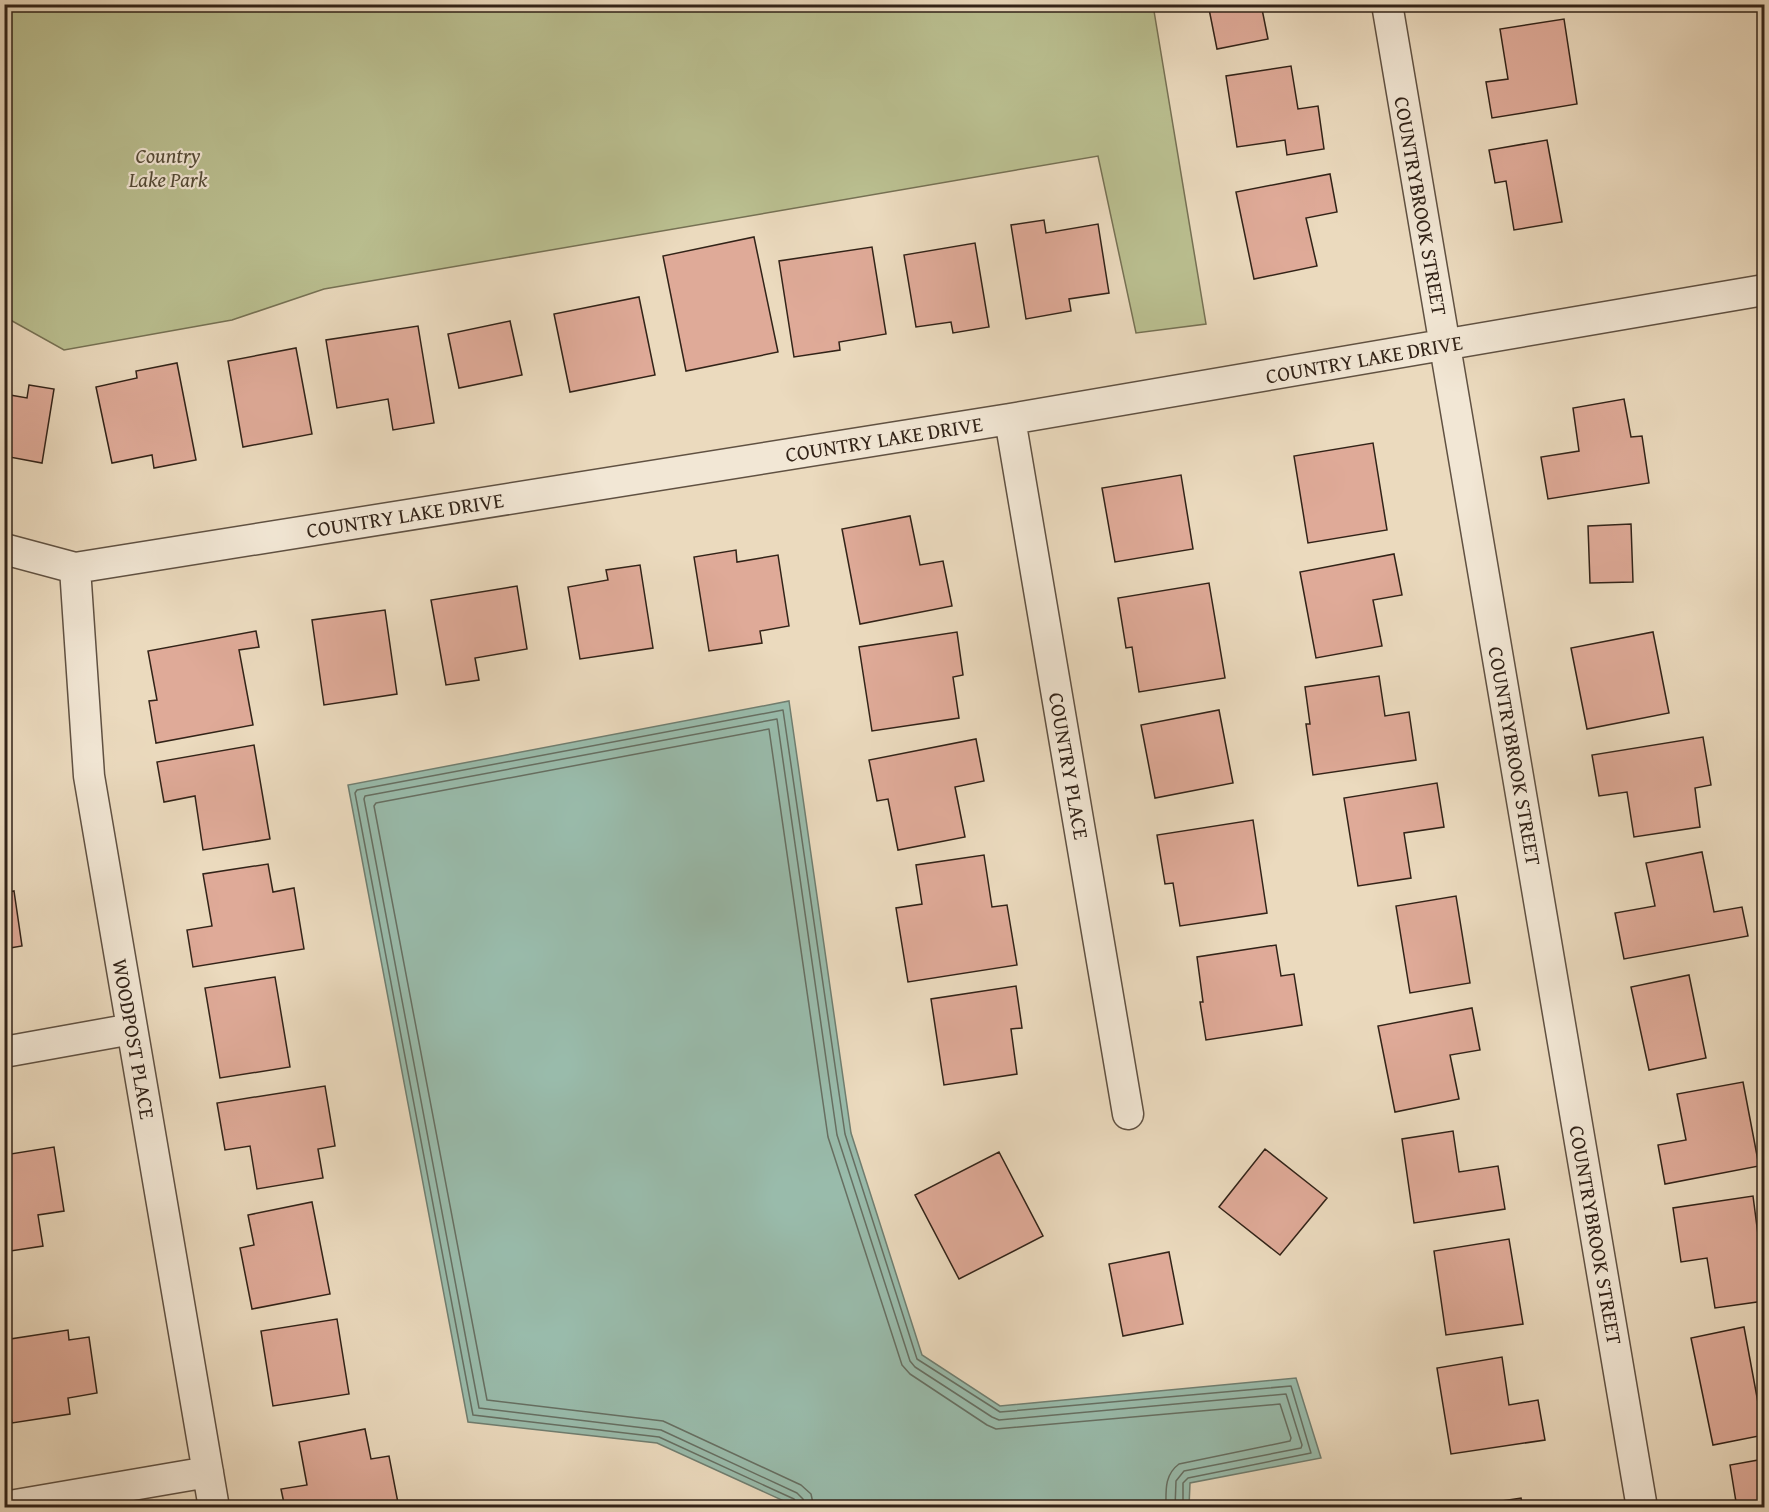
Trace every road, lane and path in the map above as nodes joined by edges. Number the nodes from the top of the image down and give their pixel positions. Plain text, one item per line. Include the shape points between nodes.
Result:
1 (1387, 4) edge
2 (1764, 290) edge
3 (1445, 345) junction
4 (1010, 419) junction
5 (4, 549) edge
6 (75, 568) junction
7 (132, 1029) junction
8 (4, 1052) edge
9 (1128, 1114) dead end
10 (208, 1472) junction
11 (4, 1507) edge
12 (214, 1508) edge
13 (1642, 1508) edge

1 - 3 street, COUNTRYBROOK STREET
2 - 3 street, COUNTRY LAKE DRIVE
3 - 4 street, COUNTRY LAKE DRIVE
3 - 13 street, COUNTRYBROOK STREET
4 - 6 street, COUNTRY LAKE DRIVE
4 - 9 street, COUNTRY PLACE
5 - 6 street, COUNTRY LAKE DRIVE
6 - 7 street, WOODPOST PLACE via 88,776
7 - 8 street
7 - 10 street, WOODPOST PLACE
10 - 11 street
10 - 12 street, WOODPOST PLACE

